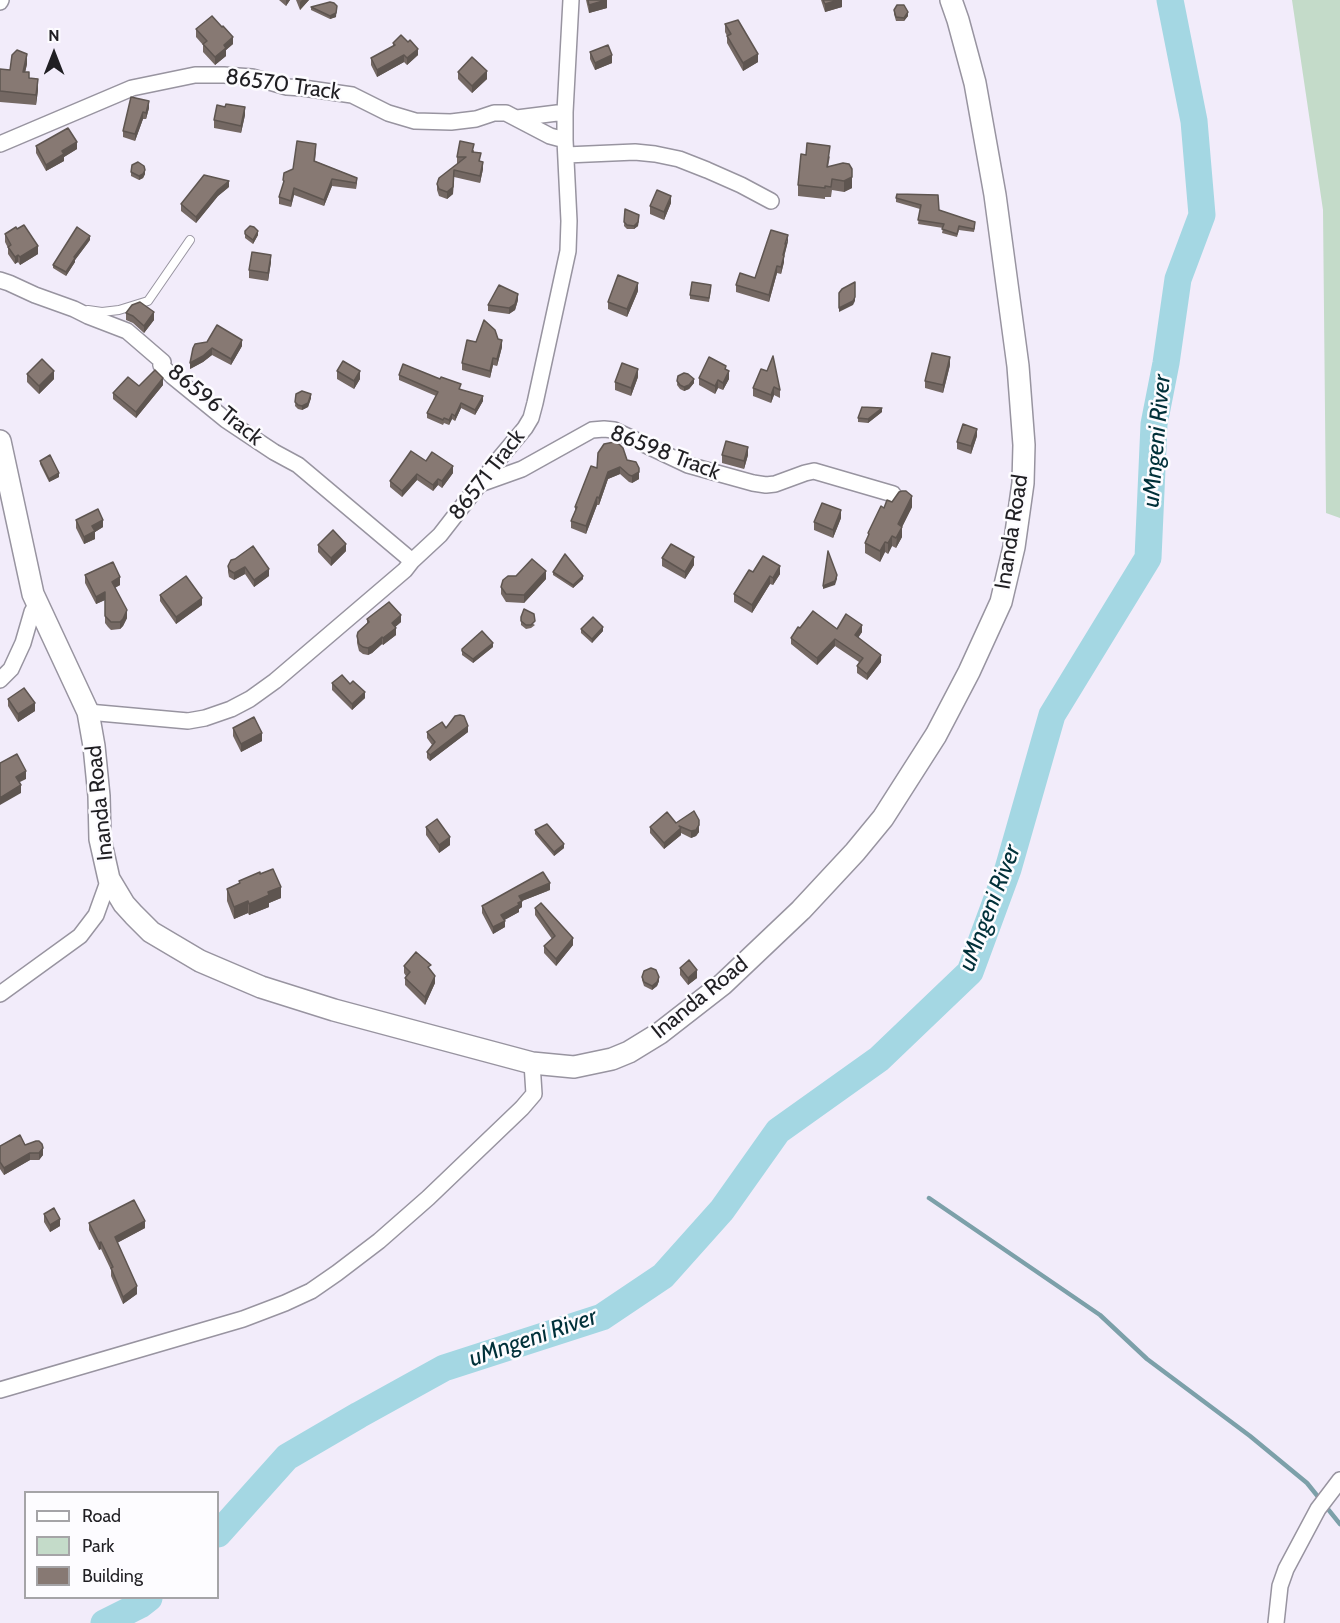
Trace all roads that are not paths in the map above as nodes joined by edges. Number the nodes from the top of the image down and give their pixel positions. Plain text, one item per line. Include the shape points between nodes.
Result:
1 (571, 0) edge
2 (951, 0) edge
3 (565, 112) junction
4 (517, 118) junction
5 (0, 144) edge
6 (566, 148) junction
7 (771, 201) dead end
8 (190, 240) dead end
9 (0, 280) edge
10 (74, 309) junction
11 (0, 441) edge
12 (480, 484) junction
13 (893, 494) dead end
14 (412, 561) junction
15 (33, 594) junction
16 (0, 680) edge
17 (88, 712) junction
18 (109, 879) junction
19 (0, 994) edge
20 (532, 1063) junction
21 (0, 1390) edge
22 (1340, 1480) edge
23 (1276, 1623) edge

1 - 3 street, 86571 Track
2 - 20 street, Inanda Road via 977,94 1018,366 1023,483 1014,548 1000,603 969,672 909,778 883,818 801,910 723,984 629,1052 574,1067
3 - 4 street
3 - 6 street, 86571 Track
4 - 5 street, 86570 Track via 500,112 451,122 415,121 339,92 287,87 252,77 195,75 132,88
4 - 6 street, 86570 Track
6 - 7 street, 86570 Track via 679,159
6 - 12 street, 86571 Track via 568,252 535,403 525,428
8 - 10 lane via 148,301 102,312
9 - 10 street, 86596 Track
10 - 14 street, 86596 Track via 127,331 163,362 161,365 172,376 226,420 298,465
11 - 15 street, Inanda Road
12 - 13 street, 86598 Track via 522,469 592,430 604,429 614,430 688,465 753,483 775,484 814,471
12 - 14 street, 86571 Track via 440,535
14 - 17 street, 86571 Track via 275,681 231,709 188,721
15 - 16 street via 36,605 23,643
15 - 17 street, Inanda Road
17 - 18 street, Inanda Road via 99,796 100,839
18 - 19 street via 96,915 80,936
18 - 20 street, Inanda Road via 129,910 151,932 200,962 334,1010
20 - 21 street via 534,1094 522,1108 380,1241 311,1291 243,1319
22 - 23 street via 1318,1509 1286,1569

